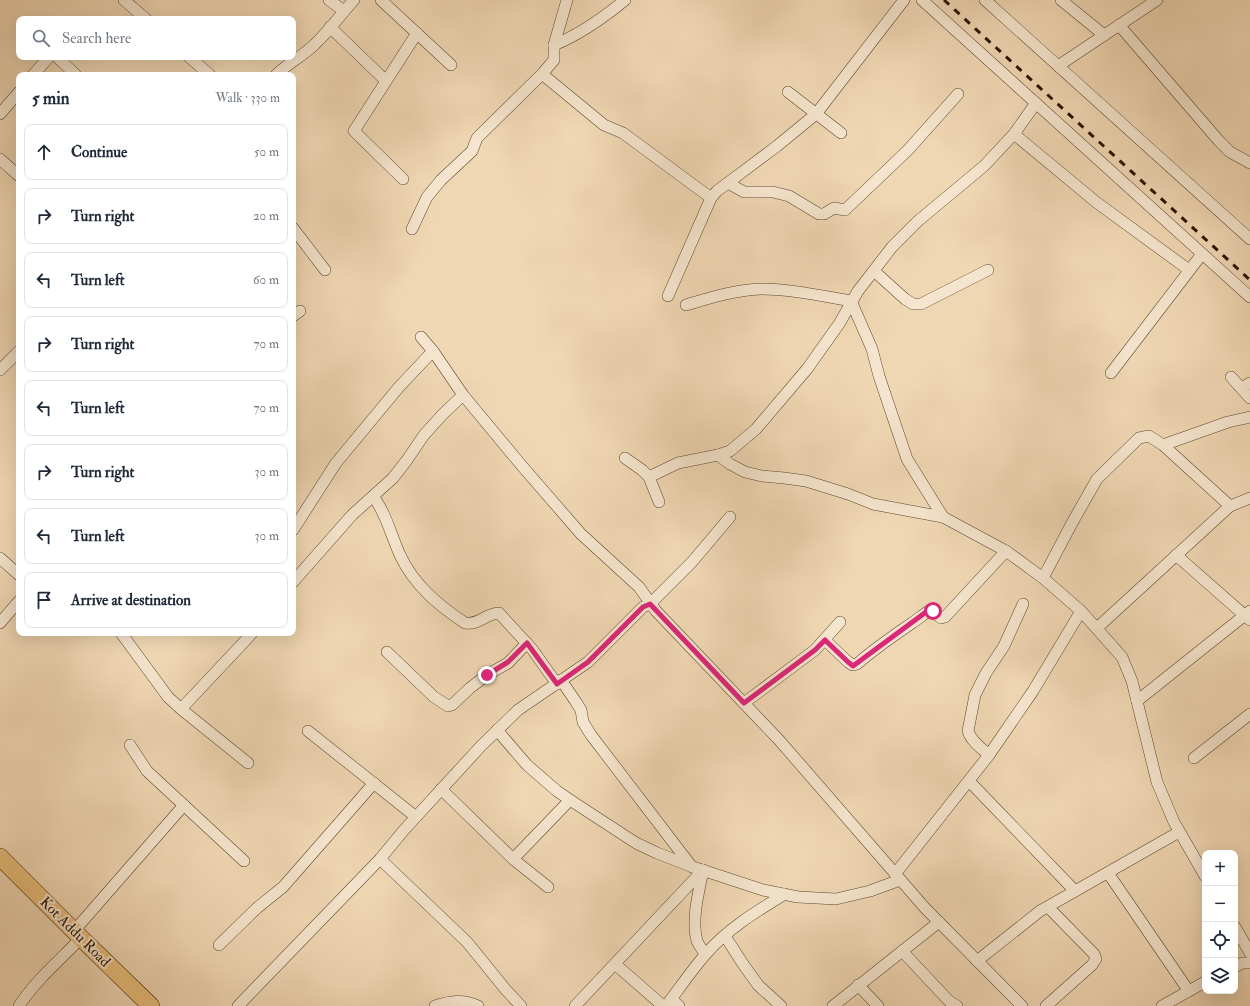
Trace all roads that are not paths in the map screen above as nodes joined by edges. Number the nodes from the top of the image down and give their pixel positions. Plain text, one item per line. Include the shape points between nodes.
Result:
1 (124, 0) edge
2 (328, 0) edge
3 (354, 0) edge
4 (381, 0) edge
5 (567, 0) edge
6 (625, 0) edge
7 (904, 0) edge
8 (922, 0) edge
9 (985, 0) edge
10 (1062, 0) edge
11 (1157, 0) edge
12 (344, 11) junction
13 (143, 16) edge
14 (1119, 25) junction
15 (330, 27) junction
16 (416, 33) junction
17 (1104, 35) junction
18 (554, 45) junction
19 (46, 60) edge
20 (60, 60) edge
21 (192, 60) edge
22 (296, 60) edge
23 (296, 60) edge
24 (451, 65) dead end
25 (1058, 66) junction
26 (36, 72) edge
27 (73, 72) edge
28 (203, 72) edge
29 (279, 72) edge
30 (542, 74) junction
31 (386, 81) junction
32 (788, 92) dead end
33 (958, 94) dead end
34 (16, 97) edge
35 (1036, 103) junction
36 (2, 108) edge
37 (816, 114) junction
38 (841, 133) dead end
39 (1014, 134) junction
40 (0, 160) edge
41 (1250, 163) edge
42 (16, 173) edge
43 (403, 179) dead end
44 (728, 183) junction
45 (711, 198) junction
46 (412, 229) dead end
47 (296, 232) edge
48 (1250, 239) edge
49 (1202, 254) junction
50 (325, 270) dead end
51 (988, 270) dead end
52 (1189, 270) junction
53 (874, 271) junction
54 (668, 296) dead end
55 (1250, 297) edge
56 (852, 301) junction
57 (686, 305) dead end
58 (421, 337) dead end
59 (434, 351) junction
60 (16, 354) edge
61 (0, 370) edge
62 (1111, 372) dead end
63 (1231, 377) dead end
64 (1246, 385) edge
65 (463, 395) junction
66 (1250, 398) edge
67 (1250, 418) edge
68 (1163, 445) junction
69 (718, 455) junction
70 (624, 458) dead end
71 (649, 477) junction
72 (372, 496) junction
73 (1250, 498) edge
74 (659, 502) dead end
75 (1230, 506) junction
76 (730, 517) dead end
77 (943, 517) junction
78 (296, 525) edge
79 (1006, 551) junction
80 (1176, 555) junction
81 (0, 558) edge
82 (16, 572) edge
83 (1043, 578) junction
84 (296, 579) edge
85 (16, 604) edge
86 (650, 604) junction
87 (1022, 604) dead end
88 (1081, 610) junction
89 (1248, 616) edge
90 (840, 622) dead end
91 (0, 623) edge
92 (1097, 628) junction
93 (122, 636) edge
94 (244, 638) edge
95 (825, 640) junction
96 (527, 643) junction
97 (387, 652) dead end
98 (559, 682) junction
99 (1137, 701) junction
100 (744, 703) junction
101 (181, 709) junction
102 (1250, 714) edge
103 (497, 730) junction
104 (308, 731) dead end
105 (130, 745) dead end
106 (989, 755) junction
107 (1194, 758) dead end
108 (248, 763) dead end
109 (969, 781) junction
110 (374, 783) junction
111 (441, 789) junction
112 (570, 800) junction
113 (184, 805) junction
114 (416, 817) junction
115 (1179, 832) junction
116 (0, 857) edge
117 (380, 859) junction
118 (514, 859) junction
119 (244, 861) dead end
120 (698, 868) junction
121 (1202, 871) edge
122 (1108, 873) junction
123 (898, 877) junction
124 (548, 887) dead end
125 (1075, 891) junction
126 (785, 894) junction
127 (1048, 907) junction
128 (939, 922) junction
129 (1238, 932) edge
130 (78, 935) junction
131 (725, 936) junction
132 (218, 945) dead end
133 (902, 951) junction
134 (1250, 953) edge
135 (705, 954) junction
136 (977, 961) junction
137 (1250, 963) edge
138 (615, 964) junction
139 (1238, 965) edge
140 (1202, 983) edge
141 (858, 985) junction
142 (1188, 990) junction
143 (670, 1004) edge
144 (18, 1006) edge
145 (151, 1006) edge
146 (238, 1006) edge
147 (435, 1006) edge
148 (478, 1006) edge
149 (521, 1006) edge
150 (575, 1006) edge
151 (780, 1006) edge
152 (833, 1006) edge
153 (878, 1006) edge
154 (957, 1006) edge
155 (1022, 1006) edge
156 (1046, 1006) edge
157 (1162, 1006) edge

1 - 13 street
2 - 12 street
3 - 12 street
4 - 16 street
5 - 18 street
6 - 18 street via 599,21
7 - 37 street
8 - 35 street
9 - 25 street
10 - 17 street
11 - 14 street
12 - 15 street
14 - 17 street
14 - 41 street via 1219,141 1230,152
15 - 22 street via 312,48
15 - 31 street
16 - 24 street
16 - 31 street
17 - 25 street
18 - 30 street via 554,60
19 - 26 street
20 - 27 street
21 - 28 street
23 - 29 street
25 - 48 street
30 - 45 street via 604,125 623,133
30 - 46 street via 477,138 472,151 440,180 427,197
31 - 43 street via 354,131
32 - 37 street
33 - 44 street via 908,150 845,210 834,208 819,214 789,196 773,192 744,192
34 - 36 street
35 - 39 street
35 - 49 street
37 - 38 street
37 - 44 street
39 - 52 street via 1096,202
39 - 53 street via 984,166 918,221 892,247
40 - 42 street
44 - 45 street
45 - 54 street
47 - 50 street
49 - 52 street
49 - 55 street
51 - 53 street via 921,304 913,304
52 - 62 street
53 - 56 street
56 - 57 street via 760,289 725,294
56 - 69 street via 807,369 756,428 730,451
56 - 77 street via 872,349 907,459
58 - 59 street
59 - 65 street
59 - 78 street via 336,463
60 - 61 street
63 - 64 street
64 - 66 street
65 - 72 street via 424,435 393,478
65 - 86 street via 582,534 639,587
67 - 68 street via 1228,422
68 - 75 street
68 - 83 street via 1149,436 1139,438 1096,479
69 - 71 street via 678,463
69 - 77 street via 745,472 806,481 872,504
70 - 71 street
71 - 74 street
72 - 84 street
72 - 96 street via 380,505 407,568 430,597 465,623 472,624 499,613
73 - 75 street
75 - 80 street
76 - 86 street via 692,562
77 - 79 street
79 - 83 street
79 - 95 street via 945,617 941,618 930,610 926,612 853,666
80 - 89 street
80 - 92 street
81 - 82 street
83 - 88 street
85 - 91 street
86 - 98 street via 643,607 588,662
86 - 100 street
87 - 106 street via 1004,646 975,695 968,731 974,742
88 - 92 street
88 - 106 street via 1032,691
89 - 99 street
90 - 95 street
92 - 99 street via 1122,657
93 - 101 street via 168,697
94 - 101 street
95 - 100 street
96 - 97 street via 508,662 448,706 434,697
96 - 98 street
98 - 103 street via 518,710
98 - 120 street via 581,710 591,735
99 - 115 street via 1157,782
100 - 123 street via 780,740
101 - 108 street
102 - 107 street
103 - 111 street
103 - 112 street via 527,765
104 - 110 street
105 - 113 street via 146,771
106 - 109 street
109 - 123 street
109 - 125 street
110 - 114 street
110 - 132 street via 283,887
111 - 114 street
111 - 118 street
112 - 118 street
112 - 120 street via 636,843
113 - 119 street
113 - 130 street
114 - 117 street
115 - 121 street
115 - 122 street
116 - 130 main road, Kot Addu Road
117 - 146 street
117 - 149 street via 467,942
118 - 124 street
120 - 126 street via 763,890
120 - 135 street via 695,929 697,942
120 - 138 street
122 - 125 street
122 - 142 street
123 - 126 street via 870,892 836,899
123 - 128 street
125 - 127 street
126 - 131 street via 752,914
127 - 136 street
127 - 156 street via 1096,959
128 - 133 street
128 - 136 street
129 - 134 street
130 - 144 street
130 - 145 main road, Kot Addu Road
131 - 135 street
131 - 151 street via 758,986
133 - 141 street
133 - 154 street via 949,1001
135 - 143 street
136 - 155 street
137 - 139 street
138 - 143 street
138 - 150 street
140 - 142 street
141 - 152 street
141 - 153 street
142 - 157 street
147 - 148 street via 460,1001

